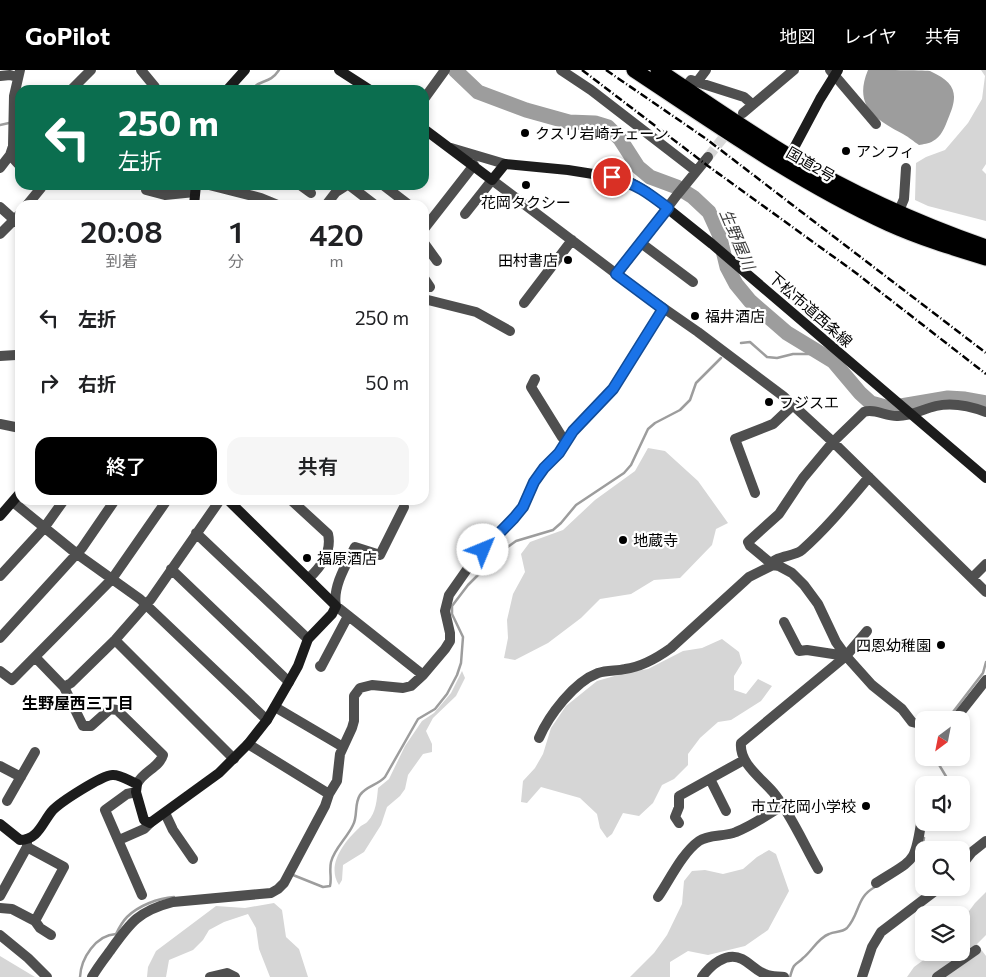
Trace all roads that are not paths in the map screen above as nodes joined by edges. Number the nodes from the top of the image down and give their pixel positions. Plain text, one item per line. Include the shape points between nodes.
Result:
1 (91, 70) edge
2 (141, 70) edge
3 (244, 70) edge
4 (339, 70) edge
5 (445, 70) edge
6 (561, 70) edge
7 (634, 70) edge
8 (658, 70) edge
9 (706, 70) edge
10 (794, 70) edge
11 (834, 72) edge
12 (18, 74) edge
13 (0, 76) edge
14 (76, 85) edge
15 (153, 85) edge
16 (231, 85) edge
17 (362, 85) edge
18 (691, 85) junction
19 (15, 90) edge
20 (429, 92) edge
21 (752, 104) junction
22 (743, 112) dead end
23 (876, 124) dead end
24 (429, 133) edge
25 (450, 148) junction
26 (15, 153) edge
27 (708, 158) tunnel mouth
28 (786, 162) junction
29 (505, 164) junction
30 (474, 165) junction
31 (0, 168) edge
32 (906, 168) dead end
33 (696, 171) junction
34 (492, 180) junction
35 (39, 190) edge
36 (146, 190) dead end
37 (191, 190) edge
38 (229, 190) edge
39 (307, 190) edge
40 (339, 190) edge
41 (353, 190) edge
42 (390, 190) edge
43 (311, 193) dead end
44 (31, 200) edge
45 (266, 200) edge
46 (330, 200) edge
47 (368, 200) edge
48 (403, 200) edge
49 (0, 207) edge
50 (668, 208) junction
51 (898, 213) junction
52 (465, 214) dead end
53 (15, 218) edge
54 (429, 219) edge
55 (15, 222) edge
56 (0, 234) edge
57 (572, 240) junction
58 (641, 243) junction
59 (986, 247) edge
60 (429, 251) edge
61 (986, 258) edge
62 (437, 261) dead end
63 (616, 274) junction
64 (693, 282) dead end
65 (429, 303) edge
66 (524, 303) dead end
67 (663, 309) junction
68 (510, 331) dead end
69 (0, 356) edge
70 (15, 356) edge
71 (535, 379) dead end
72 (792, 405) junction
73 (986, 412) edge
74 (910, 413) junction
75 (0, 424) edge
76 (15, 427) edge
77 (566, 441) junction
78 (833, 442) junction
79 (869, 478) junction
80 (986, 478) edge
81 (755, 493) dead end
82 (15, 499) edge
83 (13, 502) joint
84 (17, 505) edge
85 (60, 505) edge
86 (111, 505) edge
87 (164, 505) edge
88 (216, 505) edge
89 (233, 505) edge
90 (296, 505) edge
91 (404, 506) dead end
92 (0, 516) edge
93 (44, 528) junction
94 (196, 533) junction
95 (77, 554) junction
96 (772, 564) junction
97 (986, 564) edge
98 (172, 569) junction
99 (0, 576) edge
100 (309, 578) junction
101 (972, 578) junction
102 (112, 579) junction
103 (986, 592) edge
104 (146, 605) junction
105 (336, 606) junction
106 (348, 616) junction
107 (784, 622) dead end
108 (867, 631) dead end
109 (0, 638) edge
110 (308, 639) junction
111 (115, 640) junction
112 (846, 656) junction
113 (36, 658) junction
114 (320, 666) dead end
115 (0, 671) edge
116 (423, 675) junction
117 (986, 680) edge
118 (290, 682) junction
119 (64, 687) junction
120 (275, 707) junction
121 (962, 711) edge
122 (267, 720) junction
123 (915, 723) edge
124 (539, 738) dead end
125 (248, 744) junction
126 (342, 747) junction
127 (35, 752) dead end
128 (234, 759) junction
129 (744, 760) junction
130 (0, 766) edge
131 (21, 777) junction
132 (710, 779) junction
133 (136, 788) junction
134 (329, 794) junction
135 (8, 801) dead end
136 (782, 806) junction
137 (726, 811) dead end
138 (165, 813) junction
139 (150, 823) junction
140 (0, 824) edge
141 (679, 824) dead end
142 (920, 831) edge
143 (119, 840) junction
144 (986, 841) edge
145 (27, 843) junction
146 (970, 855) edge
147 (193, 859) dead end
148 (818, 869) dead end
149 (876, 883) dead end
150 (142, 895) dead end
151 (0, 896) edge
152 (928, 896) edge
153 (658, 897) dead end
154 (0, 908) edge
155 (35, 921) junction
156 (0, 935) edge
157 (51, 935) dead end
158 (976, 950) dead end
159 (47, 977) edge
160 (92, 977) edge
161 (210, 977) edge
162 (235, 977) edge
163 (702, 977) edge
164 (784, 977) edge
165 (862, 977) edge
166 (937, 977) edge

1 - 14 street
2 - 15 street
3 - 16 street
4 - 17 street
5 - 20 street
6 - 33 street
7 - 28 highway, 国道2号
8 - 18 highway, 国道2号
9 - 18 street
10 - 21 street
11 - 23 street
11 - 28 street
12 - 13 street
18 - 21 street via 744,97
18 - 28 highway, 国道2号
19 - 26 street
21 - 22 street
24 - 25 street
25 - 29 street
25 - 30 street
26 - 31 street
27 - 33 street
28 - 51 highway, 国道2号
28 - 61 highway, 国道2号 via 843,202 891,225
29 - 34 street
29 - 50 street, 下松市道西条線 via 612,177 632,183
30 - 34 street
30 - 54 street
32 - 51 street via 904,199
33 - 50 street
34 - 52 street
34 - 57 street
35 - 44 street
36 - 37 street via 165,195
38 - 45 street
39 - 43 street
40 - 46 street
41 - 47 street
42 - 48 street
49 - 53 street
50 - 58 street
50 - 74 street, 下松市道西条線
51 - 59 highway, 国道2号
55 - 56 street
57 - 63 street
57 - 66 street
58 - 63 street
58 - 64 street
60 - 62 street
63 - 67 street
65 - 68 street via 476,312
67 - 72 street
67 - 77 street via 613,389
69 - 70 street
71 - 77 street via 531,387
72 - 78 street
72 - 81 street via 773,424 735,439
73 - 74 street via 962,405 946,405
74 - 78 street via 897,416 868,410
74 - 80 street, 下松市道西条線
75 - 76 street
77 - 116 street via 534,482 523,507 474,558 449,596 445,611 450,641
78 - 79 street
78 - 96 street via 779,514 748,542
79 - 96 street via 800,552 774,560
79 - 101 street
82 - 83 street
83 - 92 street
84 - 93 street
85 - 93 street
86 - 95 street
87 - 102 street
88 - 94 street
89 - 100 street
90 - 100 street via 328,534 330,541 322,565
91 - 105 street via 380,555 355,546 334,597
93 - 95 street
93 - 99 street
94 - 98 street
94 - 110 street
95 - 102 street
95 - 109 street
96 - 112 street via 792,572 804,585
96 - 124 street via 749,577 658,657 627,669 598,673 577,688 553,712
97 - 101 street
98 - 104 street
98 - 118 street
100 - 105 street
101 - 103 street
102 - 104 street
102 - 113 street
104 - 111 street
104 - 122 street
105 - 106 street
105 - 110 street
106 - 114 street
106 - 116 street
107 - 112 street via 799,651
108 - 112 street
110 - 118 street
111 - 119 street
111 - 128 street
112 - 123 street via 872,685
112 - 129 street via 741,743
113 - 115 street via 12,680
113 - 119 street
116 - 126 street via 404,688 372,685 360,688 354,696 352,728
117 - 121 street
118 - 120 street
119 - 133 street via 84,726 91,726 110,709 117,710 163,755 161,761 144,774
120 - 122 street
120 - 126 street
122 - 125 street
125 - 128 street
125 - 134 street
126 - 134 street via 337,781
127 - 131 street
128 - 138 street
129 - 132 street
129 - 136 street
130 - 131 street
131 - 135 street
132 - 137 street
132 - 141 street via 679,796 674,817
133 - 139 street via 144,820
133 - 143 street via 105,810
133 - 145 street via 120,776 103,777 61,803
134 - 160 street via 290,872 278,889 261,895 173,902 154,908 127,926
136 - 148 street
136 - 153 street via 734,833 700,840
138 - 139 street
138 - 147 street
139 - 143 street
140 - 145 street
142 - 149 street via 914,856
143 - 150 street
144 - 146 street
145 - 151 street
145 - 155 street via 64,867
152 - 165 street via 881,932
154 - 155 street via 12,909
155 - 157 street
156 - 159 street
158 - 166 street
161 - 162 street via 227,973
163 - 164 street via 717,961 734,957 767,975

